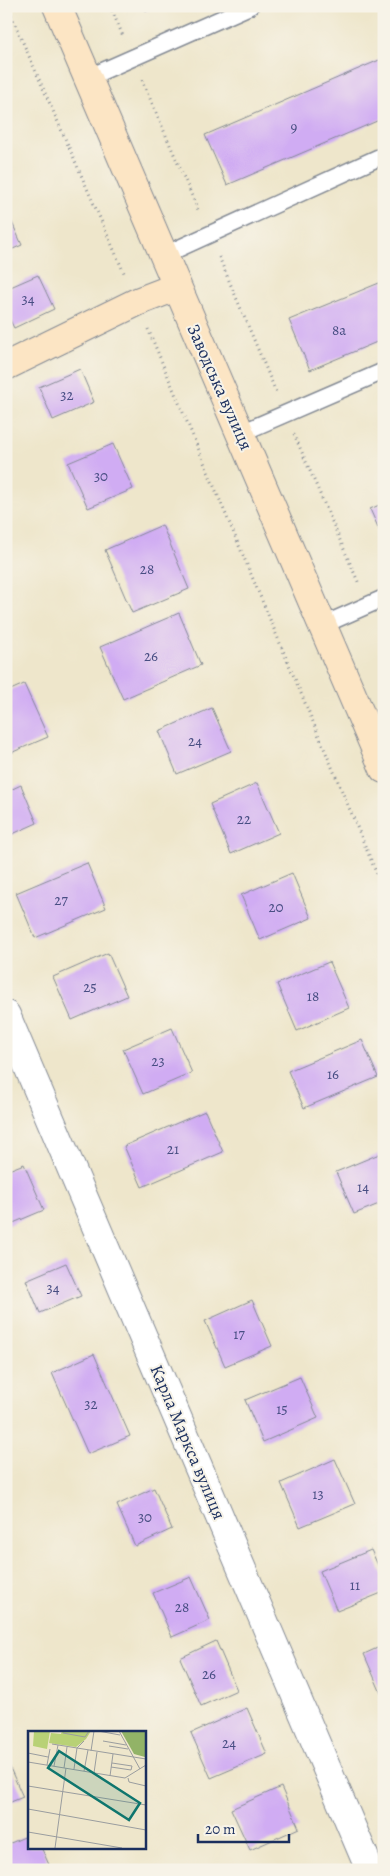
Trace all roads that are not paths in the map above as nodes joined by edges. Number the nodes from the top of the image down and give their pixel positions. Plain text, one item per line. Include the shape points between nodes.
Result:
1 (57, 6) edge
2 (250, 6) edge
3 (87, 78) junction
4 (384, 155) edge
5 (162, 256) junction
6 (176, 287) junction
7 (6, 366) edge
8 (384, 371) edge
9 (241, 433) junction
10 (384, 598) edge
11 (323, 625) junction
12 (384, 768) edge
13 (6, 1015) edge
14 (370, 1870) edge

1 - 3 street, Заводська вулиця
2 - 3 lane
3 - 5 street, Заводська вулиця
4 - 5 lane
5 - 6 street, Заводська вулиця
6 - 7 street via 137,302
6 - 9 street, Заводська вулиця
8 - 9 lane
9 - 11 street, Заводська вулиця
10 - 11 lane
11 - 12 street, Заводська вулиця
13 - 14 street, Карла Маркса вулиця

